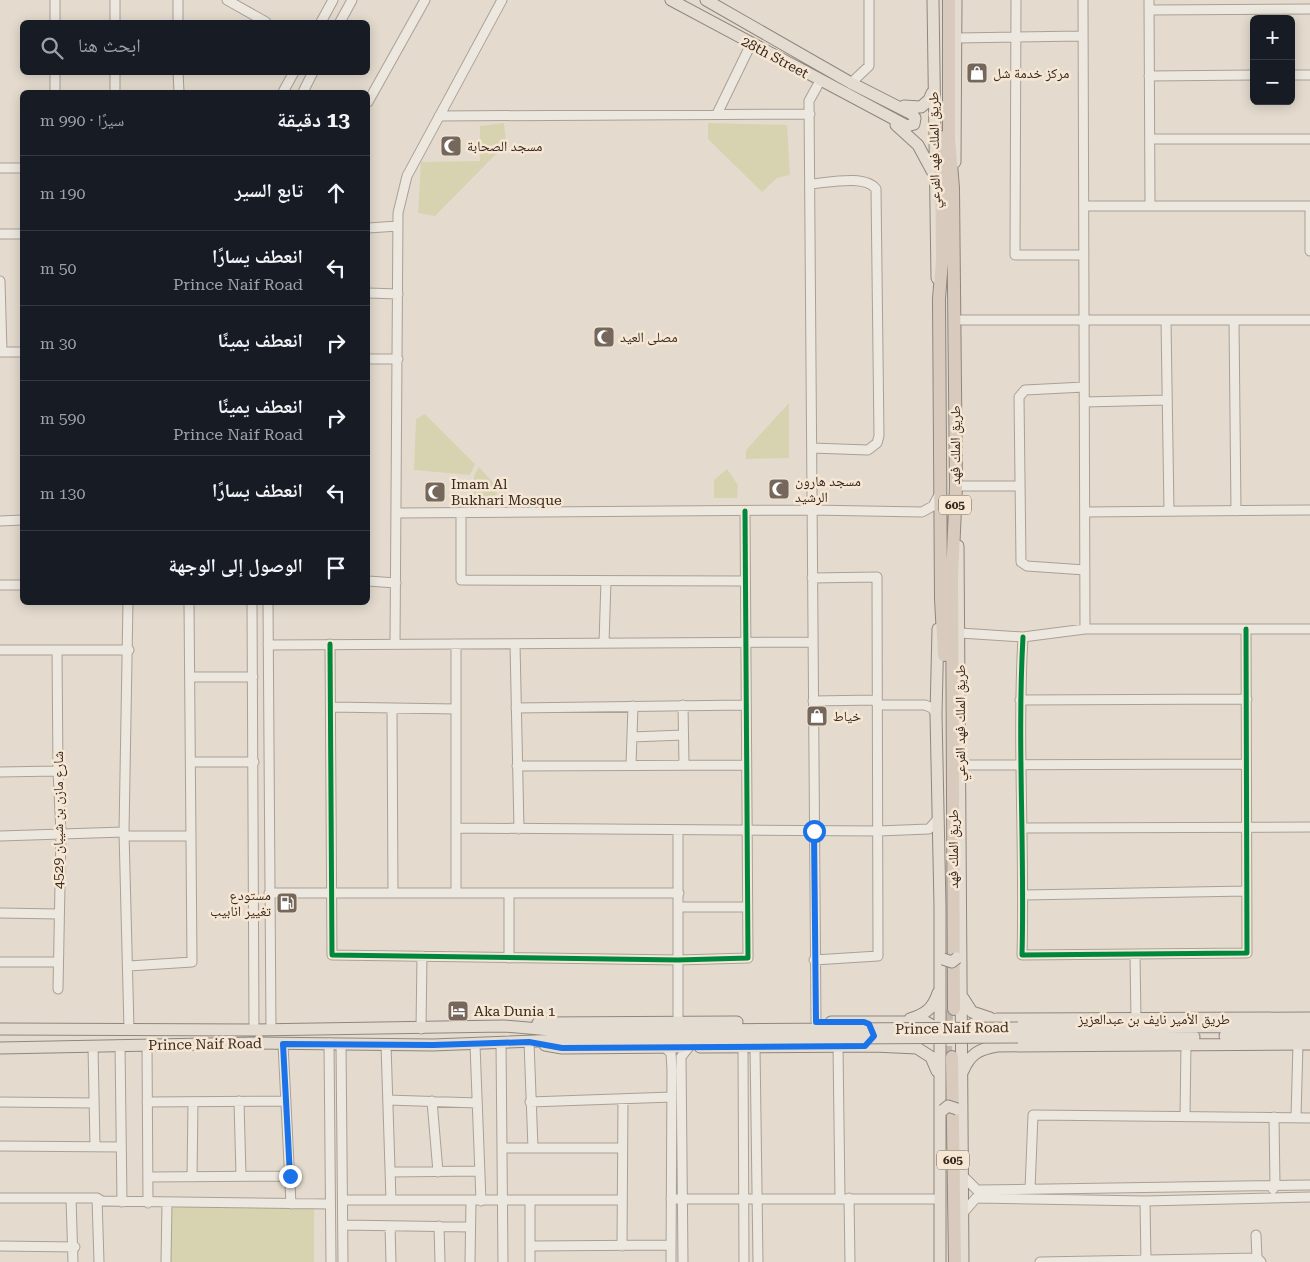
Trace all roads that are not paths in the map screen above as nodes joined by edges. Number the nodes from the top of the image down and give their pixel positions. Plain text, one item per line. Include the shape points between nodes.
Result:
1 (55, 0) edge
2 (115, 0) edge
3 (178, 0) edge
4 (227, 0) edge
5 (333, 0) edge
6 (352, 0) edge
7 (425, 0) edge
8 (502, 0) edge
9 (671, 0) edge
10 (706, 0) edge
11 (869, 0) edge
12 (932, 0) edge
13 (940, 0) edge
14 (949, 0) edge
15 (956, 0) edge
16 (1016, 0) edge
17 (1083, 0) edge
18 (1149, 0) edge
19 (1310, 9) edge
20 (1149, 10) junction
21 (55, 20) edge
22 (115, 20) edge
23 (178, 20) edge
24 (262, 20) edge
25 (322, 20) edge
26 (341, 20) edge
27 (1016, 36) junction
28 (1083, 36) junction
29 (957, 38) junction
30 (751, 44) junction
31 (55, 75) edge
32 (115, 75) edge
33 (178, 75) edge
34 (292, 75) edge
35 (312, 75) edge
36 (1295, 75) edge
37 (1310, 75) edge
38 (1149, 76) junction
39 (1250, 76) edge
40 (820, 81) junction
41 (851, 83) junction
42 (55, 90) edge
43 (115, 90) edge
44 (179, 90) edge
45 (284, 90) edge
46 (304, 90) edge
47 (933, 90) junction
48 (370, 98) edge
49 (885, 100) junction
50 (879, 112) junction
51 (717, 114) junction
52 (810, 114) junction
53 (439, 116) junction
54 (1150, 139) junction
55 (1310, 139) edge
56 (0, 168) edge
57 (20, 168) edge
58 (934, 177) junction
59 (810, 184) junction
60 (953, 188) junction
61 (1084, 206) junction
62 (1150, 206) junction
63 (1310, 206) edge
64 (398, 226) junction
65 (370, 228) edge
66 (0, 234) edge
67 (20, 234) edge
68 (1310, 251) edge
69 (1084, 255) junction
70 (0, 281) edge
71 (0, 290) edge
72 (370, 293) edge
73 (398, 294) junction
74 (939, 299) junction
75 (954, 320) junction
76 (1310, 320) edge
77 (1166, 321) junction
78 (1234, 321) junction
79 (1084, 322) junction
80 (1, 352) edge
81 (20, 352) edge
82 (370, 359) edge
83 (398, 359) junction
84 (1084, 387) junction
85 (1167, 400) junction
86 (1084, 402) junction
87 (812, 448) junction
88 (956, 486) junction
89 (1019, 486) junction
90 (940, 492) junction
91 (811, 510) junction
92 (1236, 510) junction
93 (1310, 510) edge
94 (745, 511) junction
95 (1169, 511) junction
96 (461, 512) junction
97 (1084, 512) junction
98 (398, 513) junction
99 (955, 514) junction
100 (0, 520) edge
101 (20, 520) edge
102 (1085, 570) junction
103 (812, 578) junction
104 (370, 581) edge
105 (606, 581) junction
106 (745, 581) junction
107 (396, 583) junction
108 (0, 585) edge
109 (20, 585) edge
110 (941, 599) junction
111 (128, 605) edge
112 (190, 605) edge
113 (252, 605) edge
114 (268, 605) edge
115 (1085, 629) junction
116 (1246, 629) junction
117 (1310, 629) edge
118 (960, 633) junction
119 (1023, 637) junction
120 (812, 642) junction
121 (604, 643) junction
122 (745, 643) junction
123 (330, 644) junction
124 (395, 644) junction
125 (456, 644) junction
126 (515, 644) junction
127 (268, 645) junction
128 (0, 650) edge
129 (57, 650) junction
130 (128, 650) junction
131 (190, 677) junction
132 (253, 677) junction
133 (1247, 699) junction
134 (1020, 700) junction
135 (812, 701) junction
136 (877, 703) junction
137 (745, 705) junction
138 (633, 706) junction
139 (683, 706) junction
140 (331, 707) junction
141 (392, 708) junction
142 (516, 708) junction
143 (456, 709) junction
144 (936, 714) junction
145 (683, 736) junction
146 (632, 737) junction
147 (191, 762) junction
148 (254, 762) junction
149 (1022, 764) junction
150 (1246, 764) junction
151 (631, 765) junction
152 (684, 765) junction
153 (746, 765) junction
154 (961, 765) junction
155 (517, 766) junction
156 (58, 771) junction
157 (0, 772) edge
158 (937, 820) junction
159 (1248, 827) junction
160 (1310, 827) edge
161 (456, 828) junction
162 (1022, 828) junction
163 (519, 829) junction
164 (678, 830) junction
165 (746, 830) junction
166 (814, 831) junction
167 (878, 831) junction
168 (61, 834) junction
169 (124, 834) junction
170 (0, 836) edge
171 (191, 836) junction
172 (1247, 891) junction
173 (269, 892) junction
174 (331, 893) junction
175 (393, 893) junction
176 (456, 893) junction
177 (509, 893) junction
178 (679, 894) junction
179 (1024, 895) junction
180 (679, 907) junction
181 (747, 908) junction
182 (0, 913) edge
183 (58, 914) junction
184 (959, 954) junction
185 (1135, 954) junction
186 (941, 955) junction
187 (422, 956) junction
188 (509, 958) junction
189 (678, 960) junction
190 (814, 960) junction
191 (0, 962) edge
192 (58, 962) junction
193 (129, 966) junction
194 (58, 988) dead end
195 (939, 989) junction
196 (962, 995) junction
197 (254, 1004) junction
198 (269, 1005) junction
199 (951, 1012) junction
200 (1310, 1018) edge
201 (1003, 1019) junction
202 (1136, 1019) junction
203 (903, 1021) junction
204 (678, 1022) junction
205 (816, 1022) junction
206 (864, 1022) junction
207 (504, 1026) junction
208 (1310, 1026) edge
209 (0, 1029) edge
210 (129, 1029) junction
211 (421, 1029) junction
212 (254, 1030) junction
213 (271, 1030) junction
214 (1018, 1032) junction
215 (951, 1033) junction
216 (1310, 1036) edge
217 (840, 1038) junction
218 (501, 1042) junction
219 (529, 1042) junction
220 (283, 1044) junction
221 (335, 1044) junction
222 (1186, 1044) junction
223 (1298, 1044) junction
224 (1310, 1044) edge
225 (147, 1045) junction
226 (386, 1045) junction
227 (475, 1045) junction
228 (1002, 1045) junction
229 (93, 1046) junction
230 (120, 1046) junction
231 (865, 1046) junction
232 (664, 1047) junction
233 (689, 1047) junction
234 (743, 1047) junction
235 (755, 1047) junction
236 (899, 1047) junction
237 (0, 1048) edge
238 (950, 1055) junction
239 (938, 1075) junction
240 (756, 1076) junction
241 (743, 1077) junction
242 (961, 1078) junction
243 (342, 1085) junction
244 (330, 1087) junction
245 (672, 1097) junction
246 (622, 1099) junction
247 (388, 1100) junction
248 (239, 1101) junction
249 (286, 1101) junction
250 (432, 1101) junction
251 (0, 1102) edge
252 (148, 1102) junction
253 (194, 1102) junction
254 (530, 1102) junction
255 (94, 1103) junction
256 (477, 1103) junction
257 (959, 1112) junction
258 (940, 1114) junction
259 (1185, 1116) junction
260 (1274, 1117) junction
261 (1296, 1117) junction
262 (1310, 1118) edge
263 (0, 1146) edge
264 (95, 1147) junction
265 (121, 1148) junction
266 (503, 1148) junction
267 (533, 1148) junction
268 (622, 1148) junction
269 (479, 1171) junction
270 (390, 1172) junction
271 (438, 1172) junction
272 (192, 1176) junction
273 (241, 1176) junction
274 (290, 1176) junction
275 (962, 1176) junction
276 (148, 1177) junction
277 (1310, 1185) edge
278 (1275, 1186) junction
279 (1030, 1189) junction
280 (1310, 1197) edge
281 (0, 1198) edge
282 (71, 1198) junction
283 (97, 1198) junction
284 (845, 1198) junction
285 (1267, 1198) junction
286 (683, 1199) junction
287 (757, 1199) junction
288 (939, 1199) junction
289 (343, 1200) junction
290 (391, 1200) junction
291 (622, 1200) junction
292 (671, 1200) junction
293 (743, 1200) junction
294 (471, 1201) junction
295 (481, 1201) junction
296 (504, 1201) junction
297 (530, 1201) junction
298 (1145, 1201) junction
299 (122, 1202) junction
300 (148, 1203) junction
301 (167, 1203) junction
302 (291, 1204) junction
303 (330, 1204) junction
304 (963, 1213) junction
305 (343, 1226) junction
306 (390, 1226) junction
307 (439, 1226) junction
308 (470, 1227) junction
309 (1256, 1235) dead end
310 (671, 1245) junction
311 (0, 1246) edge
312 (530, 1246) junction
313 (622, 1246) junction
314 (75, 1247) junction
315 (343, 1247) junction
316 (331, 1248) junction
317 (1259, 1260) edge
318 (1204, 1261) edge
319 (74, 1262) edge
320 (99, 1262) edge
321 (166, 1262) edge
322 (331, 1262) edge
323 (343, 1262) edge
324 (391, 1262) edge
325 (440, 1262) edge
326 (470, 1262) edge
327 (503, 1262) edge
328 (530, 1262) edge
329 (671, 1262) edge
330 (683, 1262) edge
331 (744, 1262) edge
332 (758, 1262) edge
333 (850, 1262) edge
334 (940, 1262) edge
335 (948, 1262) edge
336 (955, 1262) edge
337 (963, 1262) edge
338 (1040, 1262) edge
339 (1087, 1262) edge
340 (1146, 1262) edge

1 - 21 street
2 - 22 street
3 - 23 street
4 - 24 street
5 - 25 street
6 - 26 street
7 - 48 street
8 - 53 street
9 - 30 main road, 28th Street
10 - 41 main road, 28th Street
11 - 41 street via 869,66
12 - 47 main road, طريق الملك فهد الفرعي
13 - 74 highway, طريق الملك فهد / 605 via 942,260
14 - 60 highway, طريق الملك فهد / 605 via 949,139
15 - 29 main road, طريق الملك فهد الفرعي
16 - 27 street
17 - 28 street
18 - 20 street
19 - 20 street
20 - 38 street
27 - 28 street
27 - 29 street
27 - 69 street via 1015,255
28 - 61 street
29 - 60 main road, طريق الملك فهد الفرعي
30 - 40 main road, 28th Street
30 - 51 street
31 - 42 street
32 - 43 street
33 - 44 street
34 - 45 street
35 - 46 street
36 - 37 street
38 - 39 street
38 - 54 street
40 - 50 main road, 28th Street
40 - 52 street via 809,101
41 - 49 main road, 28th Street
47 - 49 main road via 925,105 917,108
47 - 58 main road, طريق الملك فهد الفرعي
49 - 50 main road via 912,114 914,124 907,126
50 - 58 main road via 918,145
51 - 52 street
51 - 53 street
52 - 59 street
53 - 64 street via 407,176
54 - 55 street
54 - 62 street
56 - 57 street
58 - 74 main road, طريق الملك فهد الفرعي
59 - 87 street
59 - 87 street via 862,180 876,189 880,436 868,450
60 - 75 highway, طريق الملك فهد / 605
61 - 62 street
61 - 69 street
62 - 63 street
63 - 68 street
64 - 65 street
64 - 73 street
66 - 67 street
69 - 79 street
70 - 71 street
71 - 80 street
72 - 73 street
73 - 83 street
74 - 90 highway, طريق الملك فهد / 605
75 - 79 street
75 - 88 highway, طريق الملك فهد / 605
76 - 78 street
77 - 78 street
77 - 79 street
77 - 85 street
78 - 92 street
79 - 84 street
80 - 81 street
82 - 83 street
83 - 98 street
84 - 86 street
84 - 89 street via 1021,392
85 - 86 street
85 - 95 street
86 - 97 street
87 - 91 street
88 - 89 street
88 - 99 highway, طريق الملك فهد / 605
89 - 102 street via 1021,562 1027,566
90 - 91 street via 933,506 922,512
90 - 110 highway, طريق الملك فهد / 605
91 - 94 street
91 - 103 street
92 - 93 street
92 - 95 street
94 - 96 street
94 - 106 street
95 - 97 street
96 - 98 street
96 - 105 street via 461,580
97 - 102 street
98 - 107 street
99 - 118 main road, طريق الملك فهد الفرعي via 960,570
99 - 199 highway, طريق الملك فهد / 605 via 952,576
100 - 101 street
102 - 115 street
103 - 120 street
103 - 136 street via 877,577
104 - 107 street
105 - 106 street
105 - 121 street
106 - 122 street
107 - 124 street
108 - 109 street
110 - 144 main road, طريق الملك فهد الفرعي
110 - 199 highway, طريق الملك فهد / 605
111 - 130 street
112 - 131 street
113 - 132 street
114 - 127 street
115 - 116 street
115 - 119 street
116 - 117 street
116 - 133 street
118 - 119 street
118 - 154 main road, طريق الملك فهد الفرعي
119 - 134 street
120 - 122 street
120 - 135 street
121 - 122 street
121 - 126 street
122 - 137 street
123 - 124 street
123 - 127 street
123 - 140 street
124 - 125 street
125 - 126 street
125 - 143 street
126 - 142 street
127 - 173 street
128 - 129 street
129 - 130 street
129 - 156 street, شارع مازن بن شيبان 4529
130 - 169 street
131 - 132 street
131 - 147 street
132 - 148 street
133 - 134 street
133 - 150 street
134 - 149 street
135 - 136 street
135 - 166 street
136 - 144 street via 925,705
136 - 167 street
137 - 139 street
137 - 153 street
138 - 139 street
138 - 142 street
138 - 146 street
139 - 145 street
140 - 141 street
140 - 174 street
141 - 143 street
141 - 175 street
142 - 155 street
143 - 161 street
144 - 158 main road, طريق الملك فهد الفرعي
145 - 146 street
145 - 152 street
146 - 151 street
147 - 148 street
147 - 171 street
148 - 197 street
149 - 150 street
149 - 154 street
149 - 162 street
150 - 159 street
151 - 152 street
151 - 155 street
152 - 153 street
153 - 165 street
154 - 184 main road, طريق الملك فهد الفرعي
155 - 163 street
156 - 157 street
156 - 168 street, شارع مازن بن شيبان 4529
158 - 167 street via 929,829
158 - 186 main road, طريق الملك فهد الفرعي
159 - 160 street
159 - 162 street
159 - 172 street
161 - 163 street
161 - 176 street
162 - 179 street
163 - 164 street
164 - 165 street
164 - 178 street
165 - 166 street
165 - 181 street
166 - 167 street
166 - 190 street
167 - 190 street via 878,956
168 - 169 street
168 - 170 street
168 - 183 street, شارع مازن بن شيبان 4529
169 - 171 street
169 - 193 street
171 - 193 street via 192,962
172 - 179 street
172 - 185 street via 1247,954
173 - 174 street
173 - 198 street
174 - 175 street
174 - 187 street via 332,955
175 - 176 street
176 - 177 street
177 - 178 street
177 - 188 street
178 - 180 street
179 - 185 street via 1022,955
180 - 181 street
180 - 189 street
181 - 189 street via 748,958
182 - 183 street
183 - 192 street, شارع مازن بن شيبان 4529
184 - 186 main road, bridge via 952,962
184 - 196 main road, طريق الملك فهد الفرعي
185 - 202 street
186 - 195 main road, طريق الملك فهد الفرعي
187 - 188 street
187 - 211 street
188 - 189 street
189 - 204 street
190 - 205 street
191 - 192 street
192 - 194 street, شارع مازن بن شيبان 4529
193 - 210 street
195 - 199 main road, طريق الملك فهد الفرعي
195 - 203 main road via 930,1009 922,1016
196 - 199 main road, طريق الملك فهد الفرعي
196 - 201 main road via 972,1012
197 - 198 street via 262,1008
197 - 212 street
198 - 213 street
199 - 215 main road, طريق الملك فهد الفرعي
199 - 215 main road via 957,1023
200 - 202 main road, طريق الأمير نايف بن عبدالعزيز
201 - 202 main road, طريق الأمير نايف بن عبدالعزيز
201 - 215 main road via 973,1024
201 - 228 main road via 995,1031 996,1039
203 - 206 main road, Prince Naif Road
203 - 215 main road via 930,1023
204 - 205 main road, Prince Naif Road
204 - 207 main road, Prince Naif Road via 560,1022
205 - 206 main road, Prince Naif Road
206 - 231 main road via 873,1031 872,1040
207 - 211 main road, Prince Naif Road
207 - 217 main road, Prince Naif Road
208 - 214 main road, Prince Naif Road
209 - 210 main road, Prince Naif Road
210 - 212 main road, Prince Naif Road
211 - 213 main road, Prince Naif Road
212 - 213 main road, Prince Naif Road
214 - 216 main road, Prince Naif Road
214 - 217 main road, Prince Naif Road, bridge
215 - 228 main road via 973,1043
215 - 236 main road via 925,1044
215 - 238 main road via 958,1044
215 - 238 main road via 941,1047
217 - 219 main road, Prince Naif Road
217 - 231 main road, Prince Naif Road
217 - 235 main road, Prince Naif Road
217 - 284 street
218 - 219 main road, Prince Naif Road
218 - 227 main road, Prince Naif Road
218 - 266 street
219 - 232 main road, Prince Naif Road via 562,1048
219 - 254 street
220 - 221 main road, Prince Naif Road
220 - 225 main road, Prince Naif Road
220 - 249 street
221 - 226 main road, Prince Naif Road
221 - 243 street
221 - 244 street
222 - 223 main road, طريق الأمير نايف بن عبدالعزيز
222 - 228 main road, طريق الأمير نايف بن عبدالعزيز
222 - 259 street
223 - 224 main road, طريق الأمير نايف بن عبدالعزيز
223 - 261 street
225 - 230 main road, Prince Naif Road
225 - 252 street
226 - 227 main road, Prince Naif Road
226 - 247 street
227 - 256 street
228 - 242 main road via 982,1049 972,1055
229 - 230 main road, Prince Naif Road
229 - 237 main road, Prince Naif Road
229 - 255 street
230 - 265 street
231 - 236 main road, Prince Naif Road
232 - 233 main road, Prince Naif Road
232 - 245 street via 671,1053
233 - 234 main road, Prince Naif Road
233 - 286 street via 682,1057
234 - 235 main road, Prince Naif Road
234 - 241 street
235 - 240 street
236 - 239 main road via 917,1048 927,1054
238 - 239 main road
238 - 242 main road
238 - 335 highway, 605
238 - 336 highway, 605
239 - 258 main road
240 - 241 street
240 - 287 street
241 - 293 street
242 - 257 main road
243 - 244 street
243 - 289 street
244 - 303 street
245 - 246 street
245 - 292 street
246 - 254 street
246 - 268 street
247 - 250 street
247 - 270 street
248 - 249 street
248 - 253 street
248 - 273 street
249 - 274 street
250 - 256 street
250 - 271 street
251 - 255 street
252 - 253 street
252 - 276 street
253 - 272 street
254 - 267 street
255 - 264 street
256 - 269 street
257 - 258 main road, bridge via 948,1106
257 - 275 main road
258 - 288 main road
259 - 260 street
259 - 279 street via 1033,1115
260 - 261 street
260 - 278 street
261 - 262 street
263 - 264 street
264 - 265 street
265 - 299 street
266 - 267 street
266 - 296 street
267 - 268 street
268 - 291 street
269 - 271 street
269 - 295 street
270 - 271 street
270 - 290 street
272 - 273 street
272 - 276 street
273 - 274 street
274 - 302 street
275 - 279 street via 977,1190
275 - 304 main road
276 - 300 street
277 - 278 street
278 - 279 street
278 - 285 street
280 - 285 street
281 - 282 street
282 - 283 street
282 - 314 street
283 - 299 street
283 - 320 street
284 - 287 street
284 - 288 street
284 - 333 street
285 - 298 street
286 - 292 street
286 - 293 street
286 - 330 street
287 - 293 street
287 - 332 street
288 - 334 main road
289 - 290 street
289 - 305 street
290 - 294 street
291 - 297 street
291 - 313 street
292 - 310 street
293 - 331 street
294 - 295 street
294 - 308 street
295 - 296 street
296 - 297 street
296 - 327 street
297 - 312 street
298 - 304 street via 976,1198
298 - 340 street
299 - 300 street
300 - 301 street
301 - 302 street
301 - 321 street
302 - 303 street
303 - 316 street
304 - 337 main road
305 - 306 street
305 - 315 street
306 - 307 street
306 - 324 street
307 - 308 street
307 - 325 street
308 - 326 street
309 - 317 street
310 - 313 street
310 - 329 street
311 - 314 street
312 - 313 street
312 - 328 street
314 - 319 street
315 - 316 street
315 - 323 street
316 - 322 street
317 - 318 street
318 - 340 street
338 - 339 street
339 - 340 street

